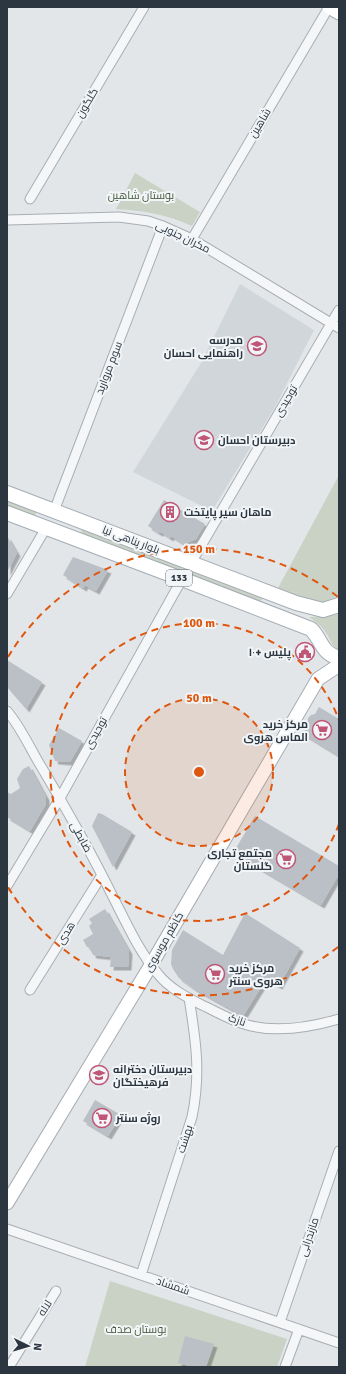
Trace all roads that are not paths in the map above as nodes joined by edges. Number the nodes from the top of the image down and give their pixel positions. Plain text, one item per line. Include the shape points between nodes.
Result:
1 (144, 7) edge
2 (329, 7) edge
3 (339, 13) edge
4 (30, 199) dead end
5 (7, 220) edge
6 (164, 226) junction
7 (192, 239) junction
8 (339, 310) edge
9 (335, 325) edge
10 (7, 493) edge
11 (54, 511) junction
12 (7, 513) edge
13 (46, 528) junction
14 (192, 563) junction
15 (182, 579) junction
16 (7, 594) edge
17 (339, 605) edge
18 (339, 658) edge
19 (339, 665) edge
20 (7, 711) edge
21 (60, 798) junction
22 (102, 875) junction
23 (7, 886) edge
24 (151, 965) junction
25 (30, 990) dead end
26 (189, 998) junction
27 (339, 1019) edge
28 (339, 1151) edge
29 (7, 1203) edge
30 (7, 1229) edge
31 (141, 1275) junction
32 (56, 1291) dead end
33 (280, 1322) junction
34 (299, 1329) junction
35 (339, 1343) edge
36 (9, 1367) edge
37 (285, 1367) edge

1 - 4 street, گلگون
2 - 3 main road
2 - 7 street, شاهین
5 - 6 street, مکران جنوبی via 119,218 148,221
6 - 7 street, مکران جنوبی
6 - 11 street, سوم مروارید
7 - 9 street, مکران جنوبی
8 - 9 street, توحیدی
9 - 14 street, توحیدی
10 - 11 main road, بلوار پناهی نیا / 133
11 - 13 main road
11 - 14 main road, بلوار پناهی نیا / 133
12 - 13 main road, بلوار پناهی نیا / 133
13 - 15 main road, بلوار پناهی نیا / 133
13 - 16 street
14 - 17 main road, بلوار پناهی نیا / 133 via 296,603 323,610
15 - 18 main road, بلوار پناهی نیا / 133 via 311,629 328,653
15 - 21 street, توحیدی
19 - 24 main road, کاظم موسوی via 318,679
20 - 21 street, ضابطی
21 - 22 street, ضابطی
21 - 23 street, توحیدی
22 - 24 street, ضابطی
22 - 25 street, هدی
24 - 26 street, نازک via 165,982
24 - 29 main road, کاظم موسوی
26 - 27 street, نازک via 242,1023 272,1029 308,1026
26 - 31 street, بهشت via 198,1062 195,1101
28 - 33 street, مازندرانی
30 - 31 street, شمشاد
31 - 33 street, شمشاد
32 - 36 street, لاله
33 - 34 street, شمشاد
34 - 35 street, شمشاد
34 - 37 street

